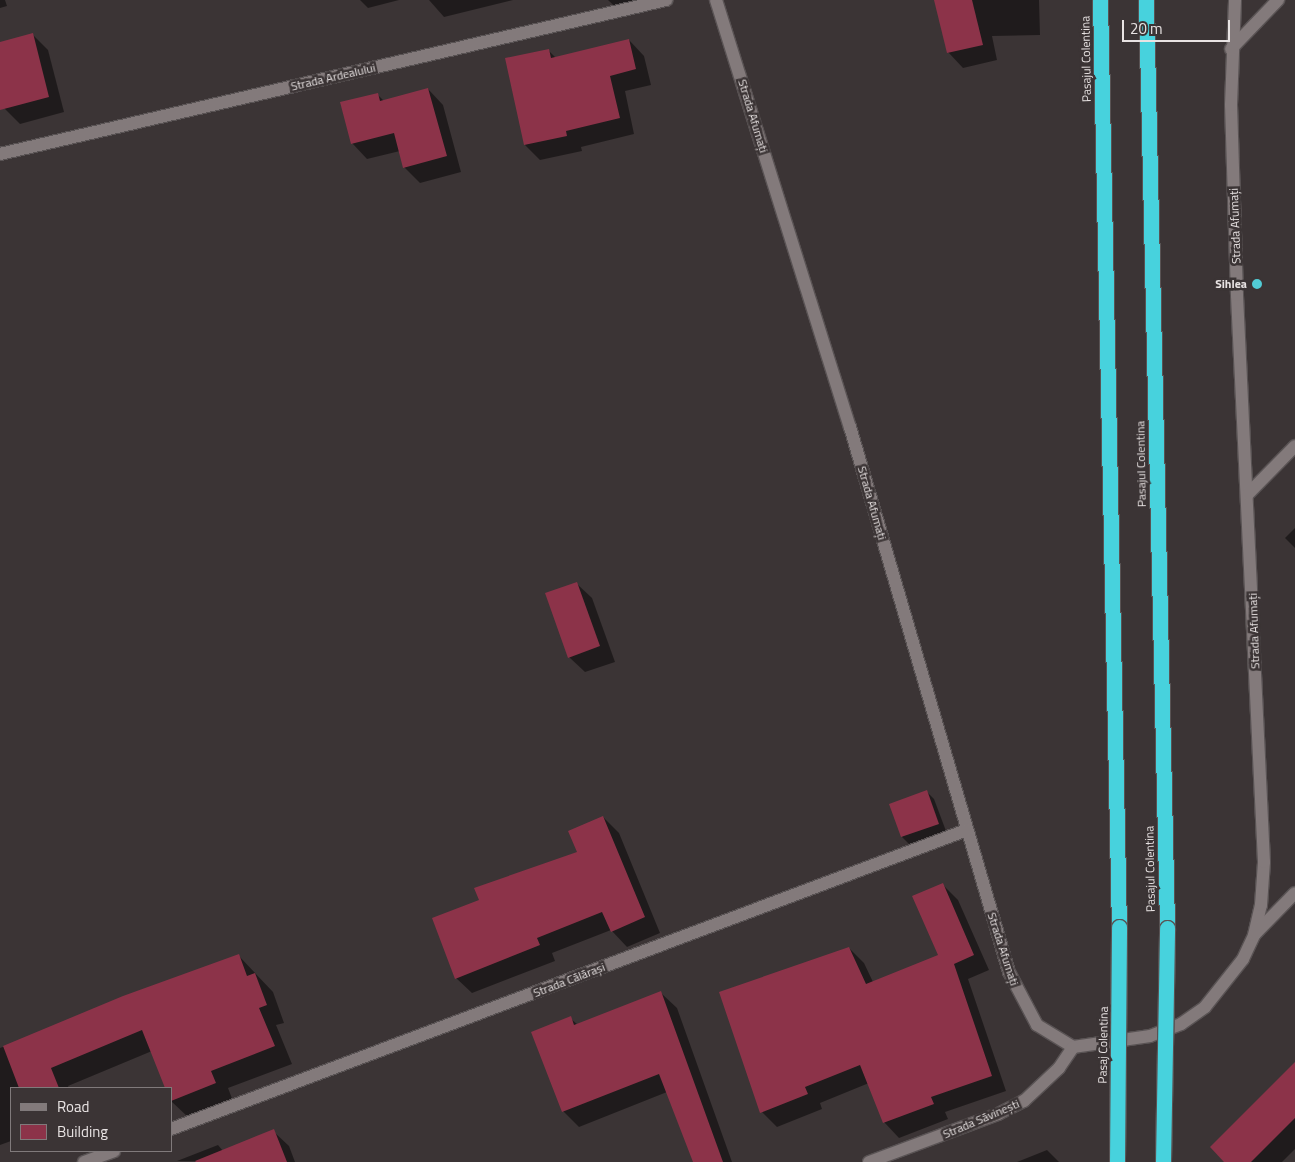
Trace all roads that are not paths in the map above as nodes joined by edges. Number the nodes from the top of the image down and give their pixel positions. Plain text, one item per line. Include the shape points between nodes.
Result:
1 (666, 0) edge
2 (716, 0) edge
3 (1100, 0) edge
4 (1146, 0) edge
5 (1235, 0) edge
6 (1278, 0) edge
7 (1231, 49) junction
8 (0, 154) edge
9 (1295, 446) edge
10 (1248, 494) junction
11 (967, 830) junction
12 (1295, 893) edge
13 (1119, 927) joint
14 (1254, 935) junction
15 (1073, 1047) junction
16 (172, 1129) edge
17 (111, 1152) edge
18 (84, 1162) edge
19 (869, 1162) edge
20 (1117, 1162) edge
21 (1163, 1162) edge

1 - 8 street, Strada Ardealului
2 - 11 street, Strada Afumați via 850,427
3 - 13 highway, Pasajul Colentina
4 - 21 highway, Pasajul Colentina, bridge via 1167,928
5 - 7 street, Strada Afumați
6 - 7 street
7 - 10 street, Strada Afumați via 1236,285
9 - 10 street
10 - 14 street, Strada Afumați via 1264,862
11 - 15 street, Strada Afumați via 1009,972 1020,997 1037,1025
11 - 16 street, Strada Călărași
12 - 14 street
13 - 20 highway, Pasaj Colentina, bridge
14 - 15 street, Strada Afumați via 1225,986 1205,1007 1181,1024 1150,1036
15 - 19 street, Strada Săvinești via 1059,1068 1024,1101 998,1114
17 - 18 street

